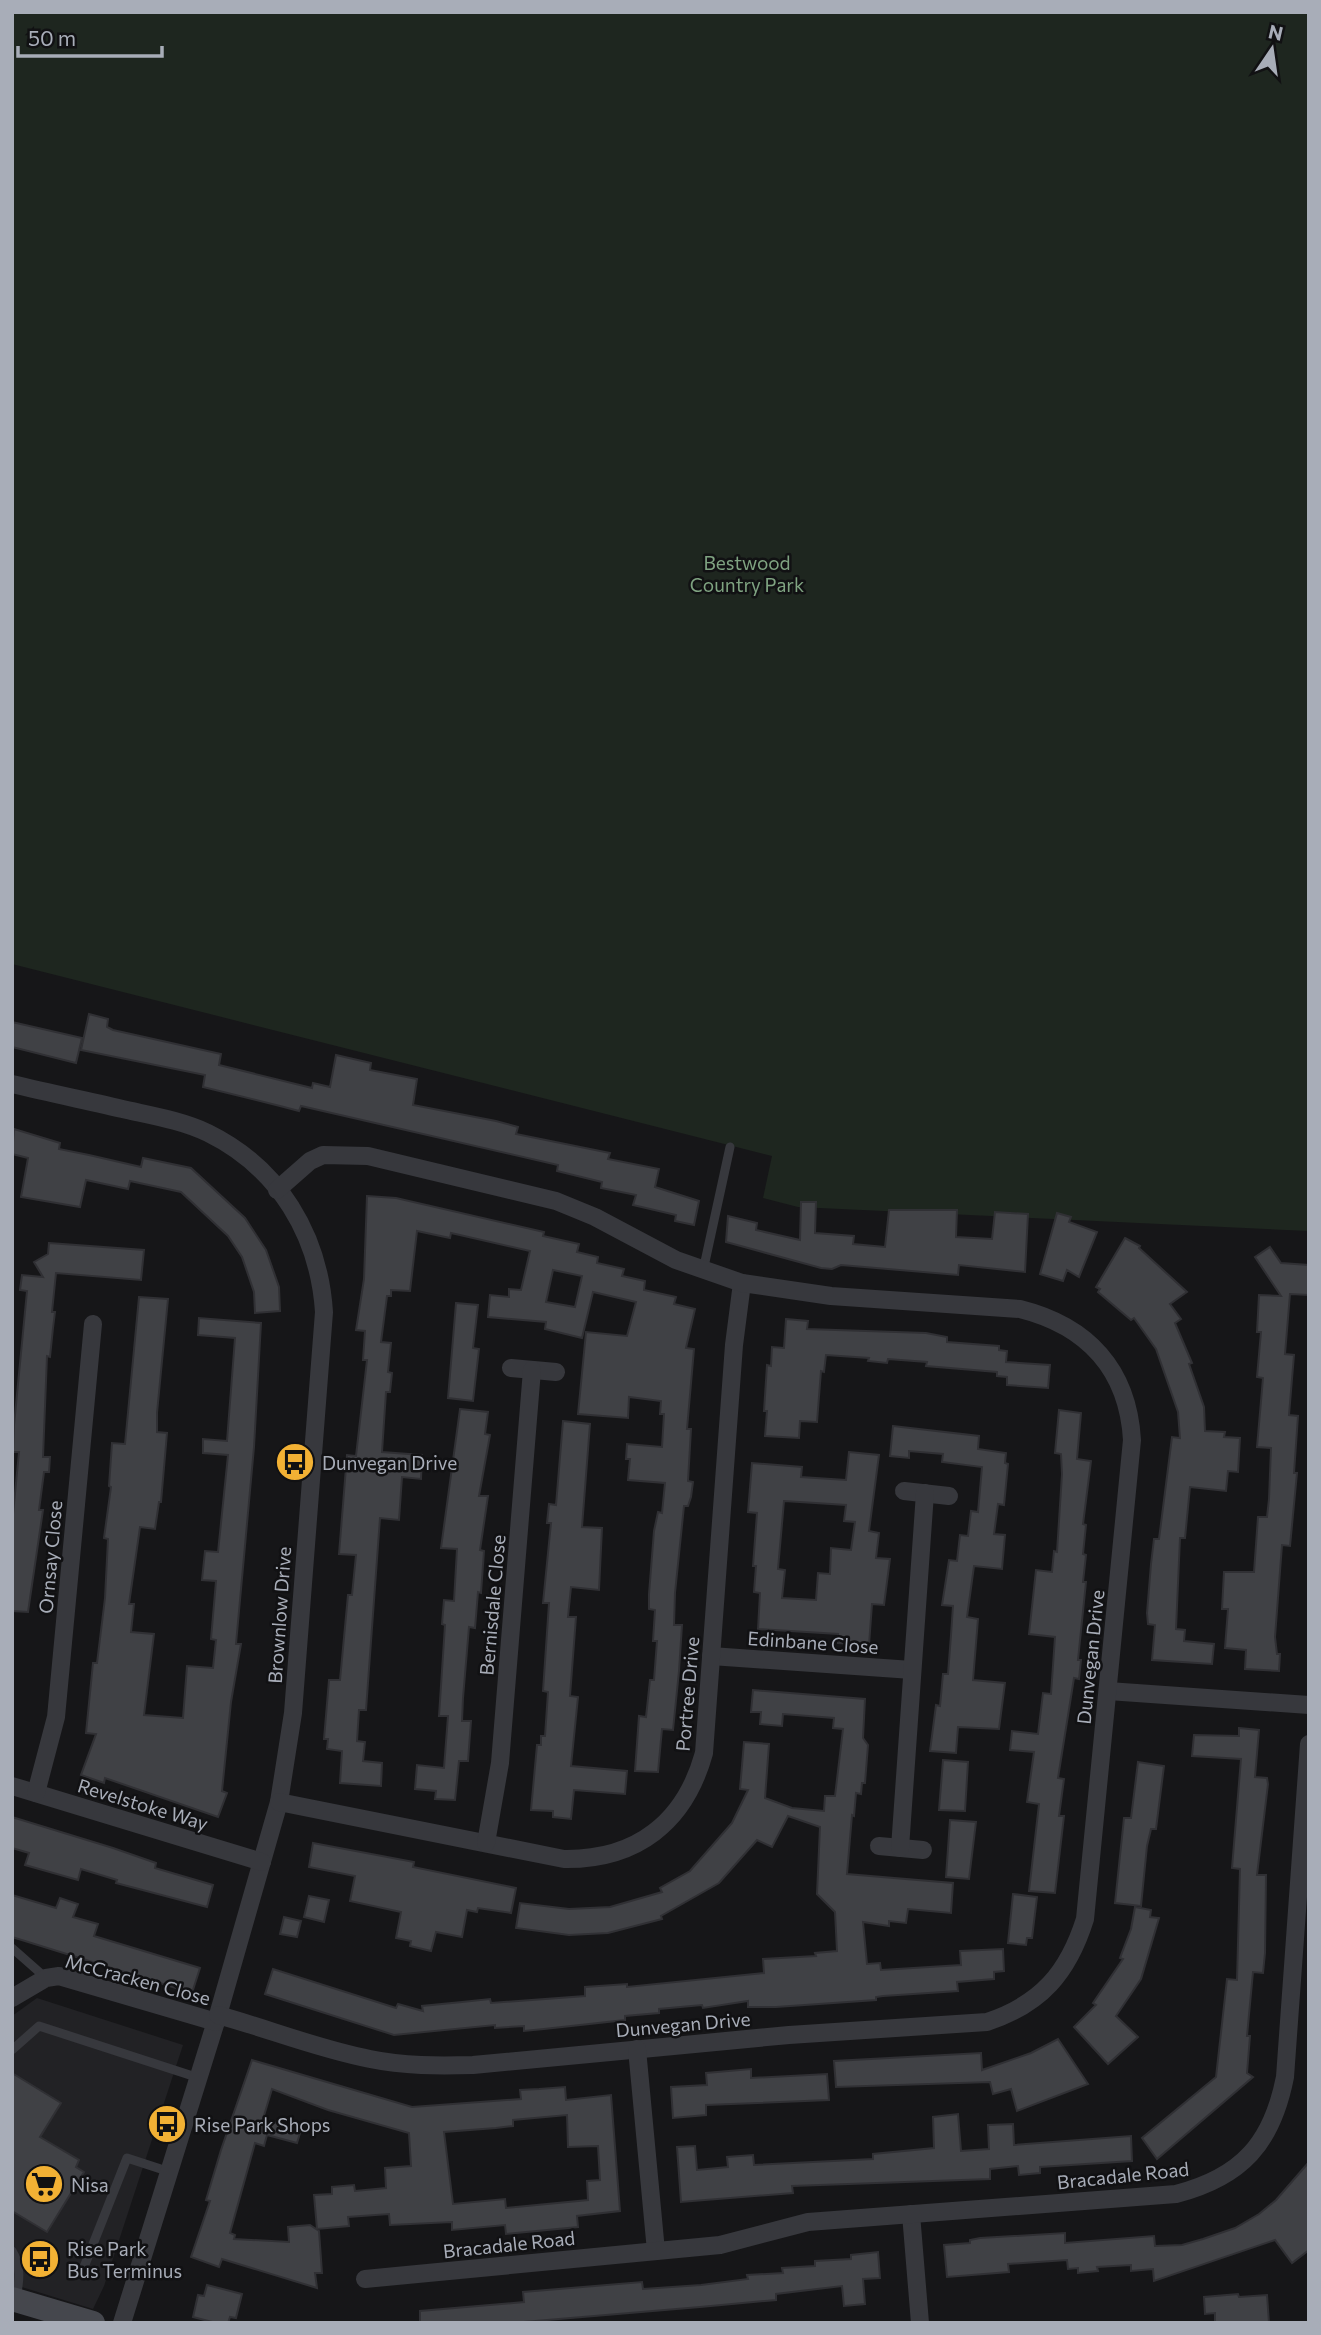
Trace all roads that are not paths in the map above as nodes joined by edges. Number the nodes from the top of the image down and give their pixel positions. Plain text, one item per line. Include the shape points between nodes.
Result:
1 (12, 1084) edge
2 (730, 1147) dead end
3 (277, 1190) junction
4 (703, 1271) junction
5 (743, 1283) junction
6 (93, 1324) dead end
7 (511, 1368) dead end
8 (532, 1370) junction
9 (555, 1373) dead end
10 (904, 1491) dead end
11 (925, 1493) junction
12 (949, 1496) dead end
13 (711, 1656) junction
14 (912, 1670) junction
15 (1108, 1691) junction
16 (1309, 1705) edge
17 (1309, 1744) edge
18 (12, 1786) edge
19 (36, 1793) junction
20 (279, 1802) junction
21 (486, 1843) junction
22 (879, 1846) dead end
23 (900, 1848) junction
24 (923, 1850) dead end
25 (262, 1862) junction
26 (12, 1948) edge
27 (46, 1978) junction
28 (12, 1998) edge
29 (217, 2019) junction
30 (638, 2049) junction
31 (12, 2050) edge
32 (199, 2078) junction
33 (170, 2172) junction
34 (911, 2214) junction
35 (12, 2251) edge
36 (656, 2251) junction
37 (84, 2267) dead end
38 (365, 2279) dead end
39 (14, 2299) edge
40 (93, 2323) edge
41 (122, 2323) edge
42 (920, 2323) edge

1 - 3 street, Brownlow Drive via 199,1129 232,1148
2 - 4 lane
3 - 4 street, Dunvegan Drive via 310,1161 323,1156 368,1156 556,1201
3 - 20 street, Brownlow Drive via 315,1254 324,1312 293,1713
4 - 5 street, Dunvegan Drive
5 - 13 street, Portree Drive via 734,1345
5 - 15 street, Dunvegan Drive via 831,1296 1020,1309 1068,1327 1100,1353 1122,1387 1132,1440
6 - 19 street, Ornsay Close via 56,1717
7 - 8 street
8 - 9 street
8 - 21 street, Bernisdale Close via 500,1763
10 - 11 street
11 - 12 street
11 - 14 street
13 - 14 street, Edinbane Close
13 - 21 street, Portree Drive via 704,1753 698,1777 674,1816 623,1851 591,1859 564,1859
14 - 23 street
15 - 16 street
15 - 30 street, Dunvegan Drive via 1085,1919 1070,1957 1041,1994 1017,2012 987,2022
17 - 34 street, Bracadale Road via 1285,2077 1275,2118 1254,2152 1219,2179 1176,2194
18 - 19 street, Revelstoke Way
19 - 25 street, Revelstoke Way
20 - 21 street, Portree Drive
20 - 25 street, Brownlow Drive
22 - 23 street
23 - 24 street
25 - 29 street, Brownlow Drive
26 - 27 lane
27 - 28 street, McCracken Close
27 - 29 street, McCracken Close via 59,1976
29 - 30 street, Dunvegan Drive via 403,2064 473,2065
29 - 32 street, Brownlow Drive
30 - 36 street
31 - 32 lane via 39,2025
32 - 33 street, Brownlow Drive
33 - 37 lane via 127,2158
33 - 41 street, Brownlow Drive
34 - 36 street, Bracadale Road via 807,2222 720,2245
34 - 42 street
35 - 39 lane via 20,2280
36 - 38 street, Bracadale Road
39 - 40 street

